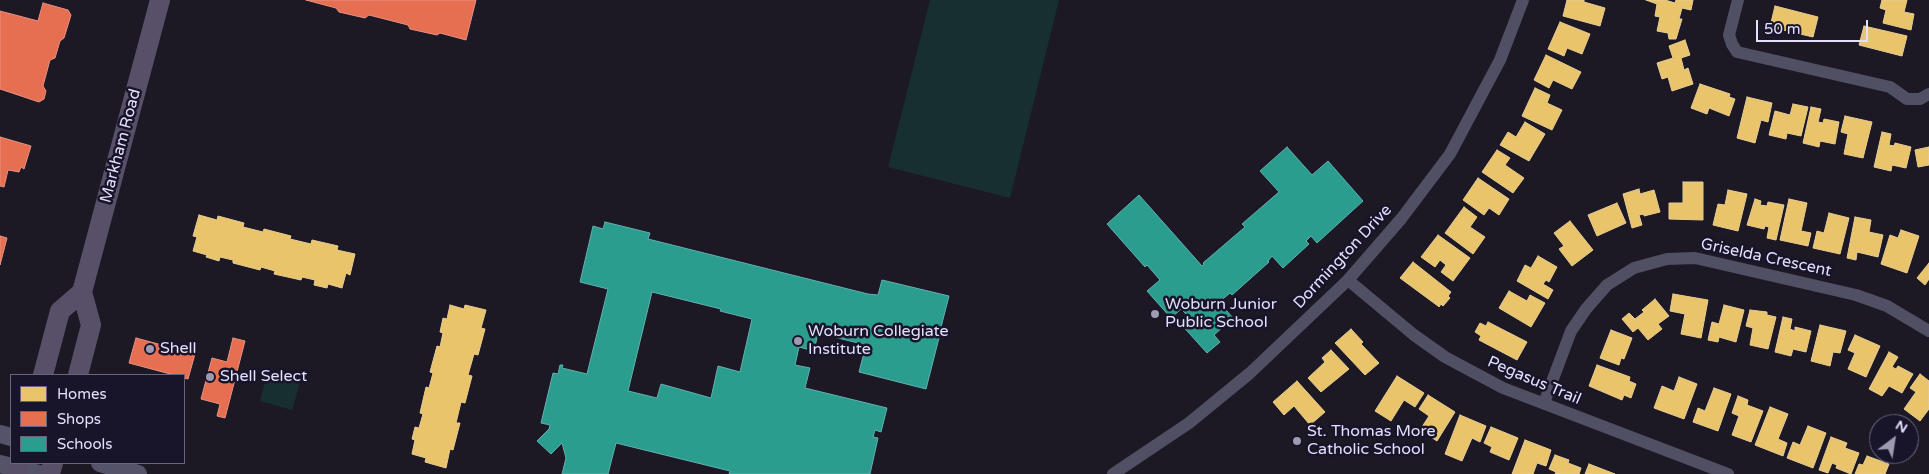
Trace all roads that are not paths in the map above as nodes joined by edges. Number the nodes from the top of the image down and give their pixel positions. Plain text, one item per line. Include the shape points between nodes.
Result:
1 (160, 0) edge
2 (1523, 0) edge
3 (1738, 0) edge
4 (1929, 94) edge
5 (1348, 280) junction
6 (82, 292) junction
7 (1929, 331) edge
8 (42, 374) edge
9 (78, 374) edge
10 (1544, 403) junction
11 (103, 464) edge
12 (13, 467) edge
13 (39, 474) edge
14 (138, 474) edge
15 (1113, 474) edge
16 (1728, 474) edge

1 - 6 main road, Markham Road
2 - 5 street, Dormington Drive via 1500,60 1450,154 1401,219
3 - 4 street via 1729,34 1737,52 1890,87 1907,99 1920,99
5 - 10 street, Pegasus Trail via 1445,358 1503,388
5 - 15 street, Dormington Drive via 1281,345 1206,410
6 - 8 main road via 60,311
6 - 9 main road via 91,325
7 - 10 street, Griselda Crescent via 1886,306 1856,295 1695,258 1667,259 1634,268 1607,285 1586,309 1572,332
10 - 16 street, Pegasus Trail
11 - 14 main road
12 - 13 main road

